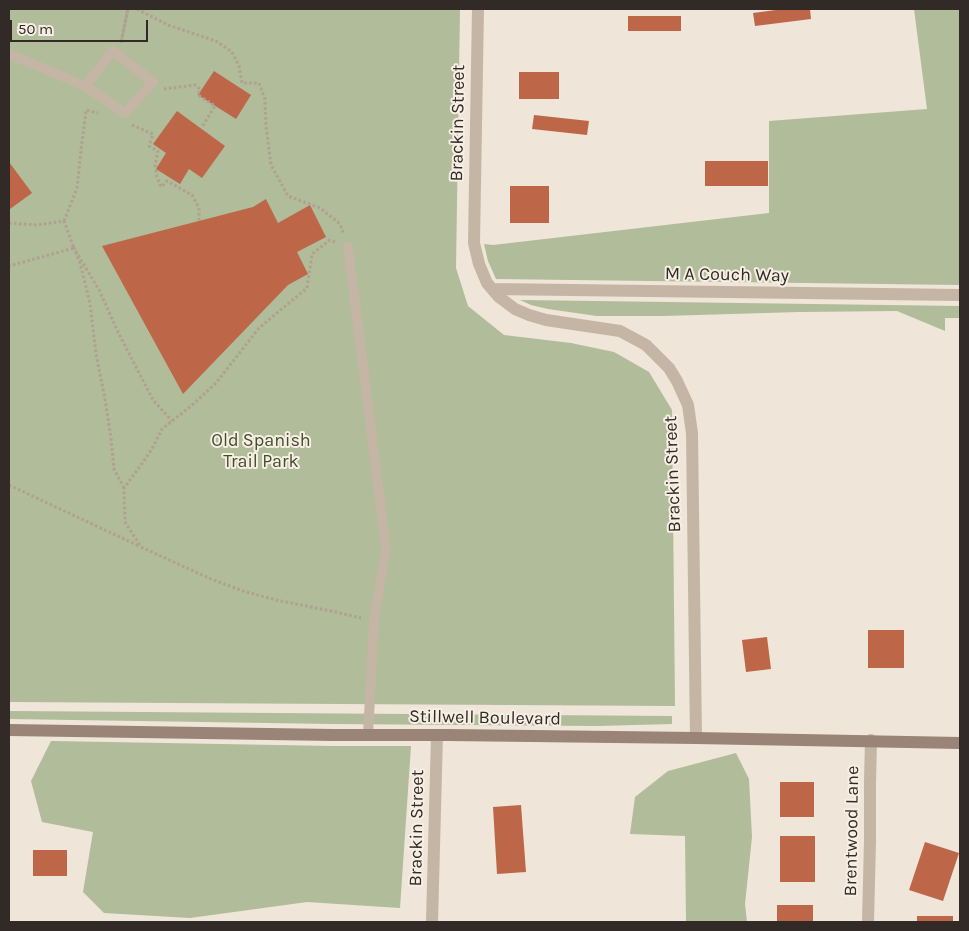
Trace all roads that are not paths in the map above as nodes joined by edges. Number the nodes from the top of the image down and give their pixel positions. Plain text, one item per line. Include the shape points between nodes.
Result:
1 (478, 9) edge
2 (9, 54) edge
3 (85, 86) junction
4 (348, 247) road end
5 (492, 289) junction
6 (960, 295) edge
7 (9, 730) edge
8 (368, 735) junction
9 (437, 735) junction
10 (696, 738) junction
11 (871, 740) junction
12 (960, 742) edge
13 (432, 922) edge
14 (868, 922) edge

1 - 5 street, Brackin Street via 474,243 479,264
2 - 3 lane
3 - 3 lane via 125,113 153,82 114,51
4 - 8 lane via 386,549 374,620
5 - 6 street, M A Couch Way
5 - 10 street, Brackin Street via 515,309 529,315 620,331 646,345 669,368 688,405 692,433
7 - 8 street, Stillwell Boulevard
8 - 9 street, Stillwell Boulevard
9 - 10 street, Stillwell Boulevard
9 - 13 street, Brackin Street
10 - 11 street, Stillwell Boulevard
11 - 12 street, Stillwell Boulevard
11 - 14 street, Brentwood Lane

